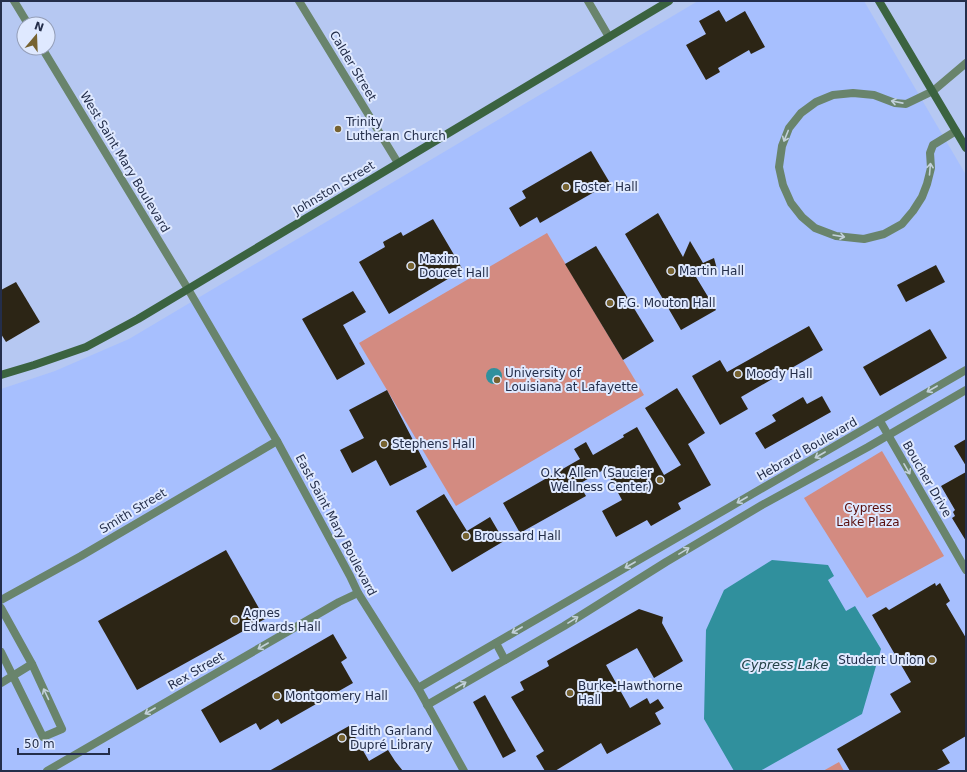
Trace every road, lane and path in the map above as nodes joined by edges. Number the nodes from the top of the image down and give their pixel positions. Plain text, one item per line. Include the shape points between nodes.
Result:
1 (14, 1) edge
2 (299, 1) edge
3 (588, 1) edge
4 (669, 1) edge
5 (879, 1) edge
6 (23, 16) edge
7 (609, 38) junction
8 (47, 56) edge
9 (966, 63) edge
10 (933, 91) junction
11 (956, 131) junction
12 (966, 148) edge
13 (398, 163) junction
14 (188, 289) junction
15 (966, 370) edge
16 (1, 375) edge
17 (966, 390) edge
18 (880, 420) junction
19 (888, 435) junction
20 (277, 441) junction
21 (659, 548) junction
22 (666, 562) junction
23 (966, 570) edge
24 (358, 593) junction
25 (1, 600) edge
26 (1, 608) edge
27 (496, 643) junction
28 (1, 652) edge
29 (505, 660) junction
30 (32, 664) junction
31 (13, 675) junction
32 (1, 683) edge
33 (418, 688) junction
34 (427, 705) junction
35 (47, 771) edge
36 (464, 771) edge

1 - 6 street
2 - 13 street, Calder Street
3 - 7 street
4 - 7 main road, Johnston Street
5 - 10 main road
7 - 13 main road, Johnston Street
8 - 14 street, West Saint Mary Boulevard
9 - 10 street
10 - 11 main road
10 -> 11 street via 906,104 895,103 874,95 833,95 816,102 801,113 789,128 782,146 779,166 783,185 791,203 815,228 836,236 864,238 884,234 902,224 922,197 931,168 930,153 933,145
11 - 12 main road
13 - 14 main road, Johnston Street
14 - 16 main road, Johnston Street via 138,320 86,346 34,366
14 - 20 street, East Saint Mary Boulevard
15 -> 18 street, Hebrard Boulevard
17 - 19 street
18 - 19 street, Boucher Drive
18 -> 21 street, Hebrard Boulevard
22 -> 19 street
19 -> 23 street, Boucher Drive
20 - 24 street, East Saint Mary Boulevard
20 - 25 street, Smith Street
21 - 22 street
21 -> 27 street, Hebrard Boulevard
29 -> 22 street
24 - 33 street, East Saint Mary Boulevard
24 -> 35 street, Rex Street
26 - 30 street
27 - 29 street
27 - 33 street, Hebrard Boulevard
28 - 31 street
34 -> 29 street
30 - 31 street
31 -> 30 street via 43,737 62,729
31 - 32 street
33 - 34 street, East Saint Mary Boulevard
34 - 36 street, East Saint Mary Boulevard

